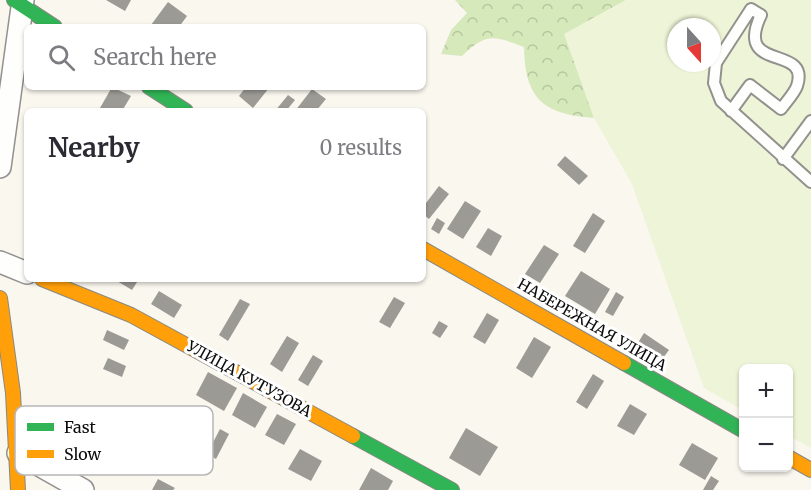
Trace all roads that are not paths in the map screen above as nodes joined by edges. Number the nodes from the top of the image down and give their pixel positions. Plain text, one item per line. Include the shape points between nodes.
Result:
1 (20, 2) edge
2 (754, 4) edge
3 (51, 24) edge
4 (154, 90) edge
5 (181, 108) edge
6 (731, 111) junction
7 (811, 121) edge
8 (807, 134) edge
9 (783, 159) junction
10 (0, 166) edge
11 (811, 182) edge
12 (426, 251) edge
13 (0, 262) edge
14 (24, 272) edge
15 (49, 282) edge
16 (0, 298) edge
17 (15, 419) edge
18 (739, 428) edge
19 (793, 459) edge
20 (811, 470) edge
21 (57, 475) edge
22 (83, 490) edge
23 (452, 490) edge

1 - 3 street
1 - 10 street
2 - 6 lane via 716,63 714,83
2 - 6 lane via 761,15 755,28 755,42 763,52 788,59 799,76 796,88 781,109 750,85
4 - 5 street
6 - 9 lane
7 - 8 lane
8 - 9 lane
9 - 11 lane
12 - 18 street, НАБЕРЕЖНАЯ УЛИЦА
13 - 14 street
15 - 23 street, УЛИЦА КУТУЗОВА via 131,315
16 - 17 street
19 - 20 street
21 - 22 street

